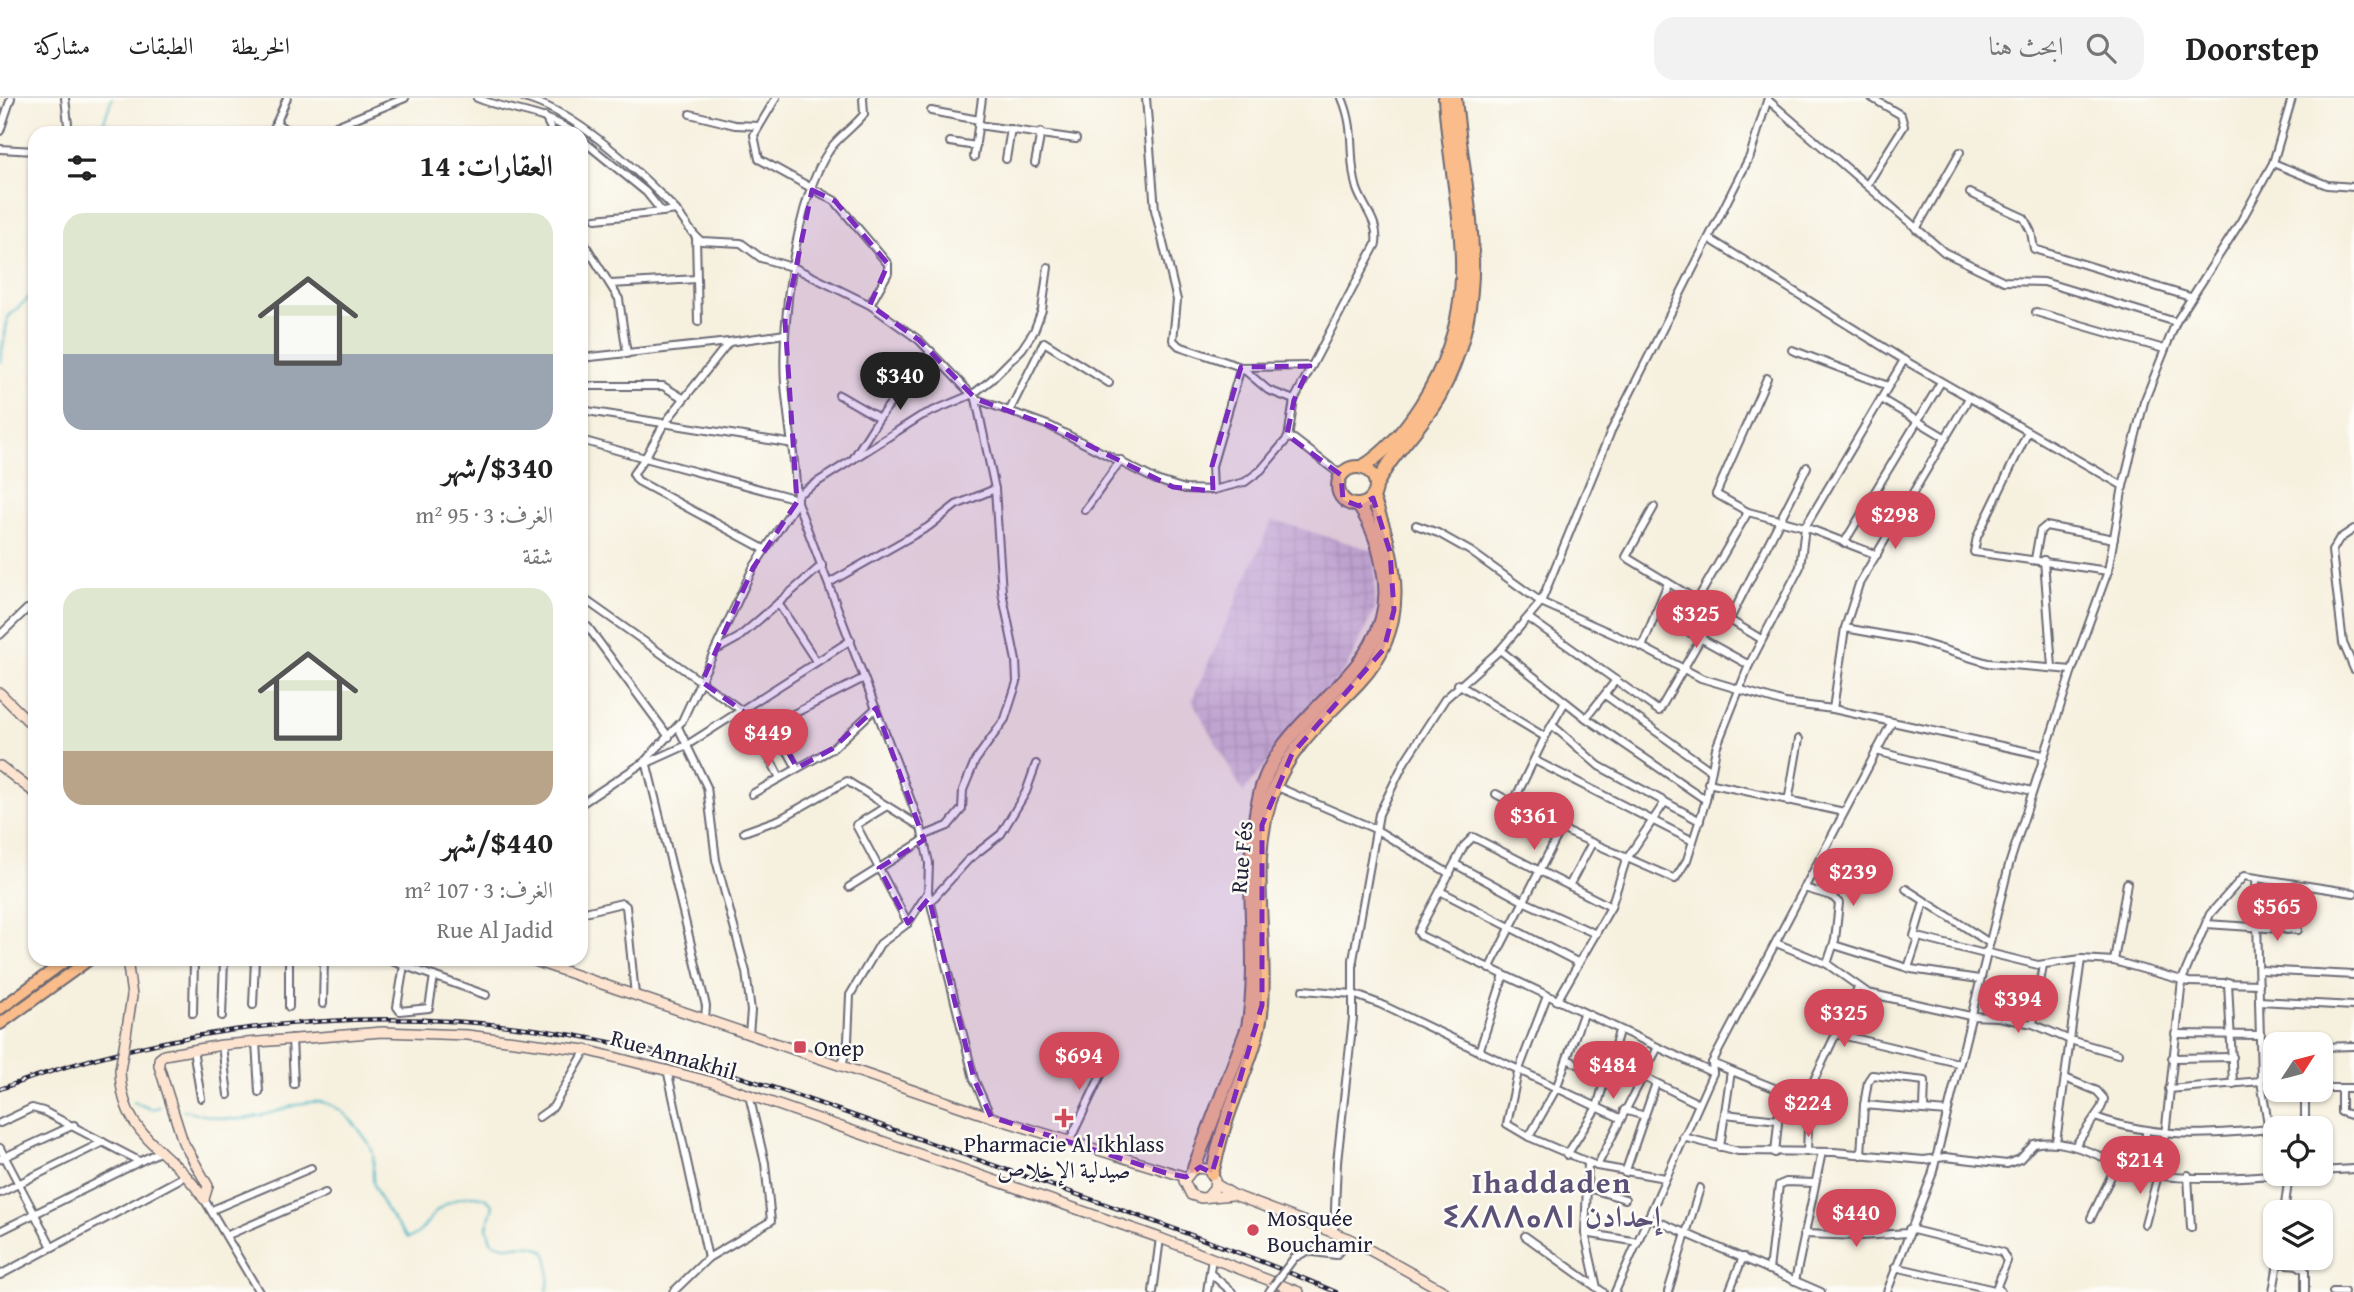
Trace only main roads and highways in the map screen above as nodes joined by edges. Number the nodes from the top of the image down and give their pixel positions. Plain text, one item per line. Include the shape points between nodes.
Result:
1 (1446, 98) edge
2 (1455, 98) edge
3 (1362, 467) junction
4 (1375, 492) junction
5 (1359, 506) junction
6 (58, 966) edge
7 (80, 966) edge
8 (0, 1009) edge
9 (0, 1024) edge
10 (1188, 1177) road end
11 (1214, 1179) road end

1 - 3 highway via 1463,252 1454,330 1444,362 1411,420 1381,454
2 - 4 highway via 1472,229 1474,281 1469,315 1454,366 1438,398 1388,464
3 - 4 highway via 1370,471
3 - 5 highway via 1346,469 1337,483 1343,500
4 - 5 highway
4 - 11 highway, Rue Fés via 1394,572 1392,631 1370,670 1292,754 1262,825 1262,1005 1256,1040 1226,1122
5 - 10 highway, Rue Fés via 1373,527 1381,552 1387,590 1380,632 1364,658 1301,724 1277,756 1260,790 1252,834 1252,1004 1248,1027
6 - 8 main road
7 - 9 main road

